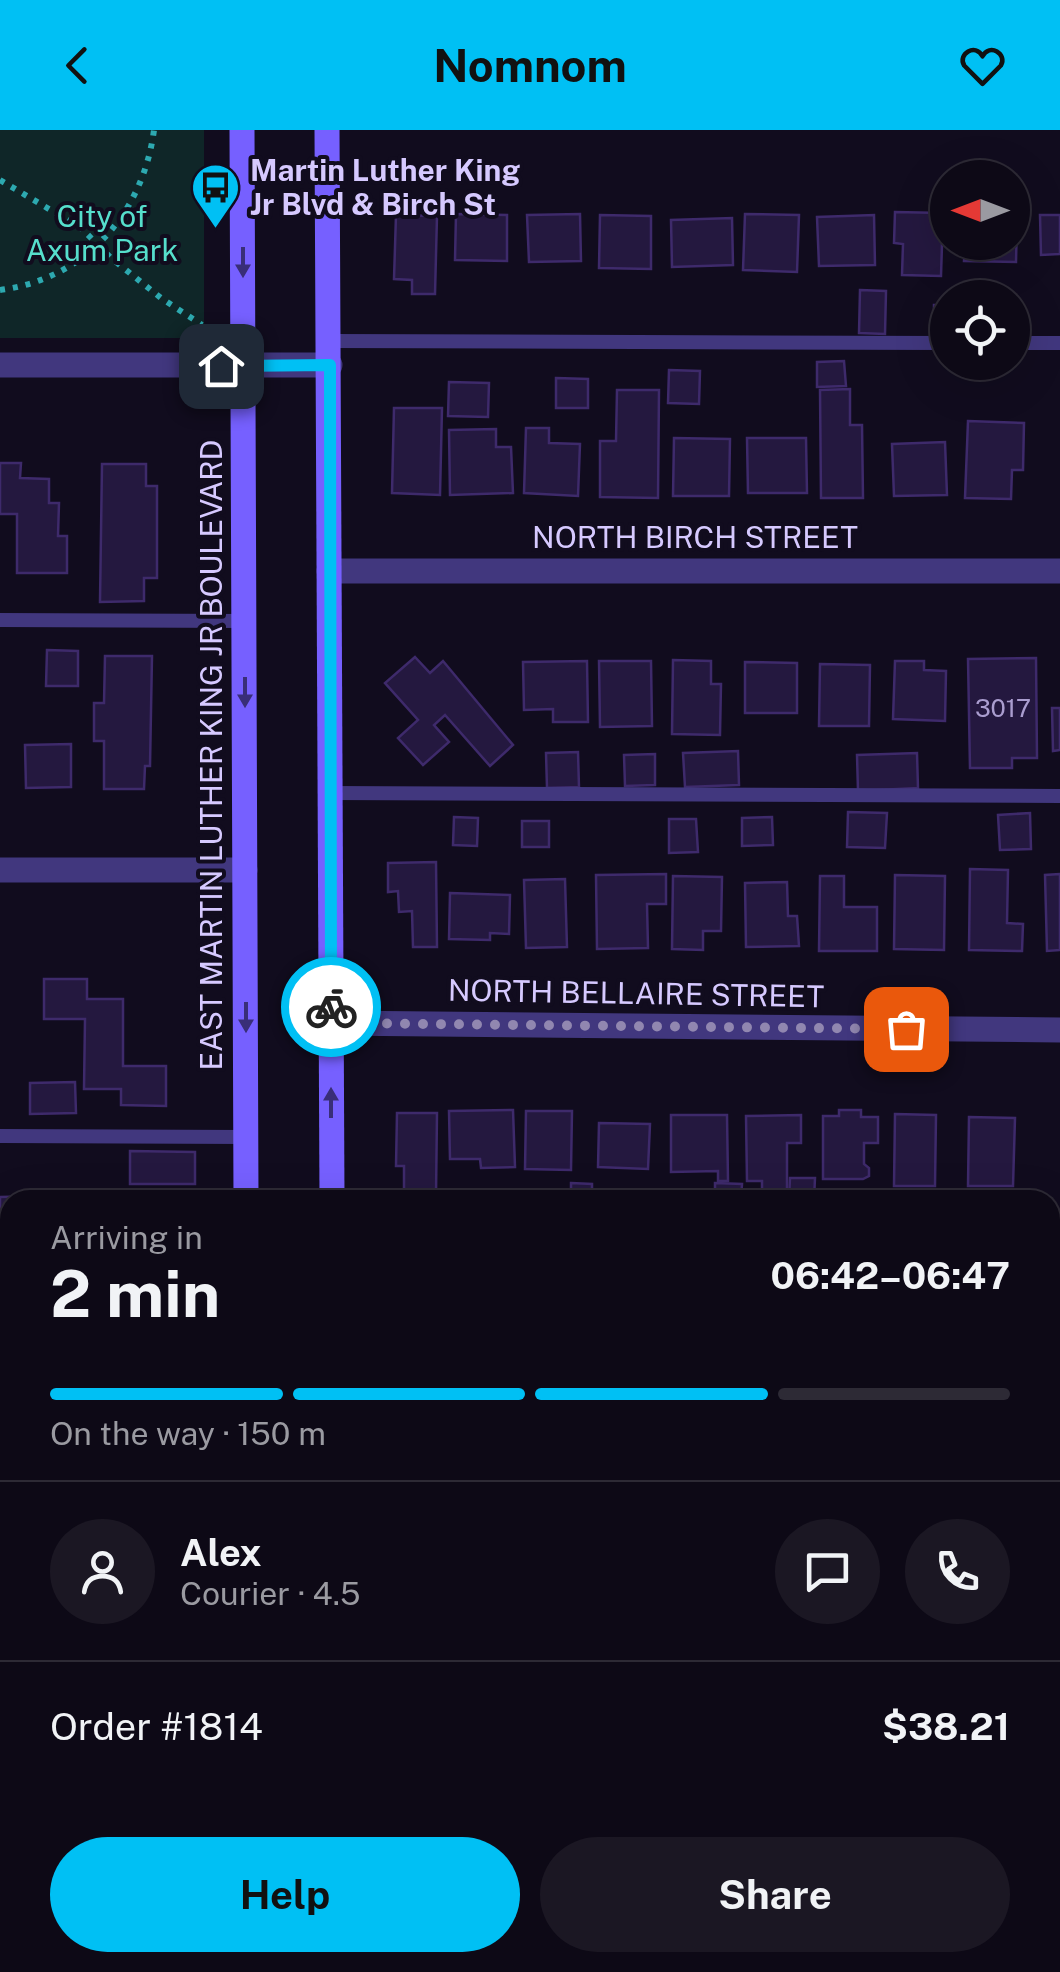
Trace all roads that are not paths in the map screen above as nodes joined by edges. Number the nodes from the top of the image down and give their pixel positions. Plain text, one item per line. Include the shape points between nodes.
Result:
1 (242, 130) edge
2 (328, 130) edge
3 (930, 343) edge
4 (1030, 343) edge
5 (1060, 343) edge
6 (330, 353) junction
7 (0, 365) edge
8 (244, 366) junction
9 (329, 570) junction
10 (1060, 571) edge
11 (0, 620) edge
12 (244, 620) junction
13 (329, 793) junction
14 (1060, 796) edge
15 (0, 870) edge
16 (244, 870) junction
17 (331, 1023) junction
18 (1060, 1030) edge
19 (0, 1136) edge
20 (246, 1137) junction
21 (246, 1190) edge
22 (332, 1190) edge

1 -> 8 main road, EAST MARTIN LUTHER KING JR BOULEVARD
2 - 6 main road
3 - 6 lane
4 - 5 lane
6 - 8 street
6 - 9 main road
7 - 8 street
8 - 12 main road, EAST MARTIN LUTHER KING JR BOULEVARD
9 - 10 street, NORTH BIRCH STREET
9 - 13 main road
11 - 12 lane
12 -> 16 main road, EAST MARTIN LUTHER KING JR BOULEVARD
13 - 14 lane
13 - 17 main road
15 - 16 street
16 -> 20 main road, EAST MARTIN LUTHER KING JR BOULEVARD
17 - 18 street, NORTH BELLAIRE STREET
22 -> 17 main road
19 - 20 lane
20 - 21 main road, EAST MARTIN LUTHER KING JR BOULEVARD

